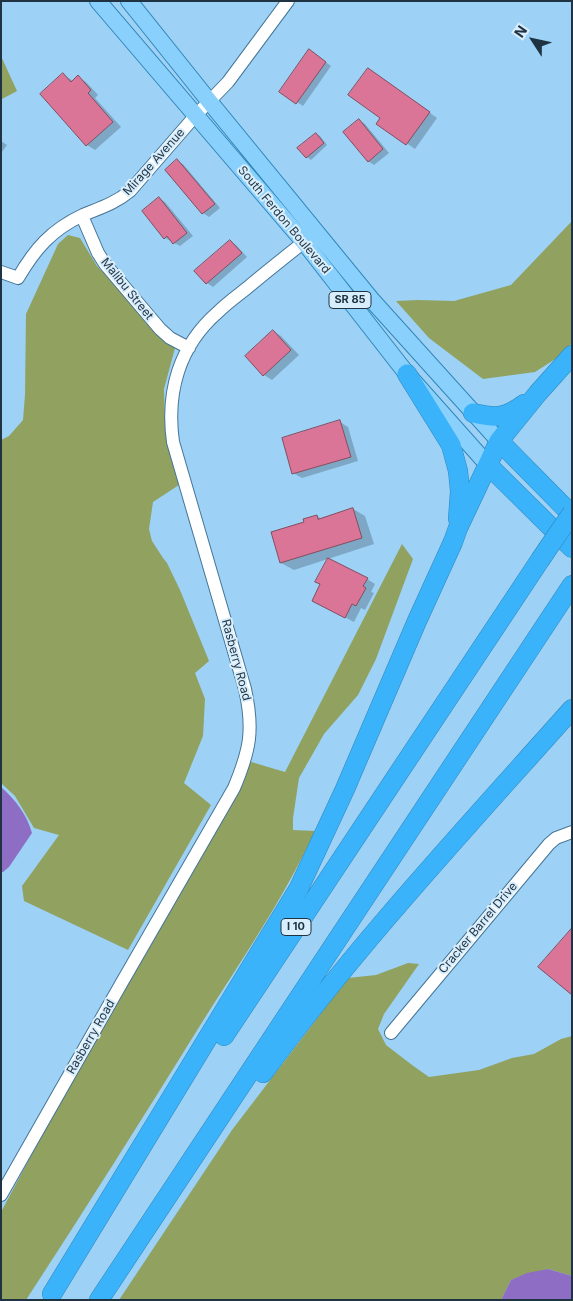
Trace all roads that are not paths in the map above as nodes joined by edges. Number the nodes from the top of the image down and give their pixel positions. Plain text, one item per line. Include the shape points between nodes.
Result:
1 (98, 1) edge
2 (129, 1) edge
3 (288, 1) edge
4 (209, 102) junction
5 (196, 115) junction
6 (82, 216) junction
7 (304, 242) junction
8 (1, 272) edge
9 (189, 348) junction
10 (572, 355) edge
11 (407, 374) junction
12 (538, 393) junction
13 (473, 413) junction
14 (499, 441) junction
15 (488, 465) junction
16 (572, 514) edge
17 (458, 528) junction
18 (572, 548) edge
19 (571, 585) edge
20 (572, 709) edge
21 (572, 832) edge
22 (391, 1033) dead end
23 (199, 1149) junction
24 (1, 1195) edge
25 (50, 1297) edge
26 (99, 1300) edge

1 - 5 main road, South Ferdon Boulevard / SR 85
2 - 4 main road, South Ferdon Boulevard / SR 85
3 - 4 street via 228,82
4 - 5 street, Mirage Avenue
4 - 13 main road, South Ferdon Boulevard / SR 85 via 371,299
5 - 6 street, Mirage Avenue via 125,196
5 - 7 main road, South Ferdon Boulevard / SR 85
6 - 8 street, Mirage Avenue via 46,239 18,278
6 - 9 street, Malibu Street via 105,264 160,329
7 - 9 street, Rasberry Road via 218,311
7 - 11 main road, South Ferdon Boulevard / SR 85
9 - 24 street, Rasberry Road via 175,381 171,405 173,442 245,689 250,714 247,752 234,788
10 - 12 highway
11 - 15 main road, South Ferdon Boulevard / SR 85
11 - 17 highway via 451,445 460,491
12 - 13 highway via 504,416
12 - 14 highway
13 - 14 main road, South Ferdon Boulevard / SR 85
14 - 15 highway
14 - 16 highway, South Ferdon Boulevard / SR 85
15 - 17 highway
15 - 18 highway, South Ferdon Boulevard / SR 85
16 - 25 highway, I 10, bridge
17 - 25 highway via 299,888
19 - 23 highway
20 - 23 highway via 369,938 298,1025 257,1082
21 - 22 street, Cracker Barrel Drive via 549,844
23 - 26 highway

